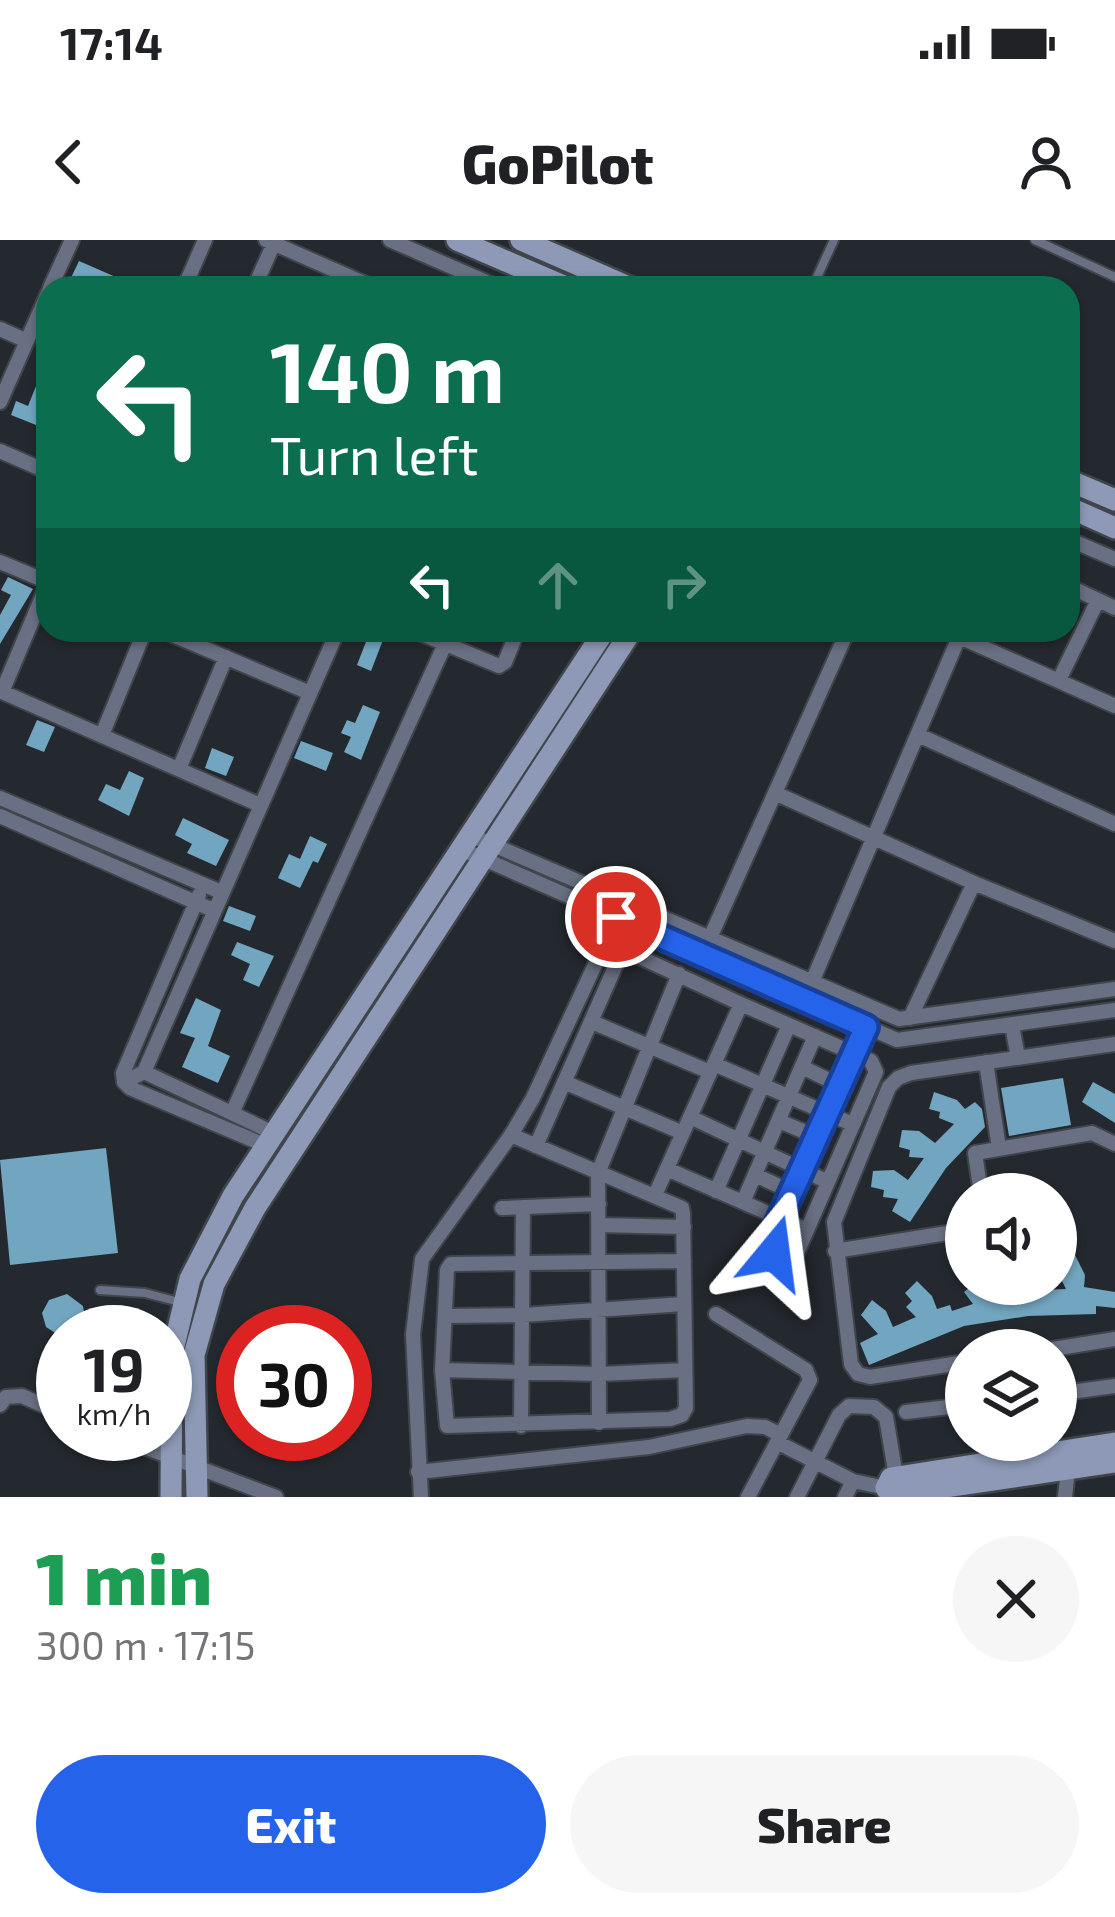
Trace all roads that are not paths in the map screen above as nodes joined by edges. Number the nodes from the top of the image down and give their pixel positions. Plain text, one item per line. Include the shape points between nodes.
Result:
1 (72, 240) edge
2 (206, 240) edge
3 (390, 240) edge
4 (457, 240) edge
5 (521, 240) edge
6 (834, 240) edge
7 (1035, 240) edge
8 (270, 242) edge
9 (56, 276) edge
10 (190, 276) edge
11 (258, 276) edge
12 (346, 276) edge
13 (472, 276) edge
14 (540, 276) edge
15 (604, 276) edge
16 (818, 276) edge
17 (1115, 277) edge
18 (36, 320) edge
19 (0, 329) edge
20 (27, 340) junction
21 (0, 402) edge
22 (0, 451) edge
23 (36, 467) edge
24 (1080, 485) edge
25 (1115, 500) edge
26 (1080, 512) edge
27 (1115, 528) edge
28 (1080, 544) edge
29 (1115, 559) edge
30 (0, 562) edge
31 (36, 578) edge
32 (1080, 592) edge
33 (1098, 600) junction
34 (1115, 608) edge
35 (36, 611) edge
36 (1080, 637) edge
37 (140, 642) edge
38 (190, 642) edge
39 (333, 642) edge
40 (440, 642) edge
41 (513, 642) edge
42 (596, 642) edge
43 (624, 642) edge
44 (843, 642) edge
45 (951, 642) edge
46 (977, 642) edge
47 (1078, 642) edge
48 (445, 644) junction
49 (226, 657) junction
50 (1059, 680) junction
51 (1, 691) edge
52 (310, 693) junction
53 (1115, 706) edge
54 (918, 735) junction
55 (102, 736) junction
56 (179, 770) junction
57 (777, 794) junction
58 (0, 798) edge
59 (260, 805) junction
60 (0, 816) edge
61 (1115, 824) edge
62 (874, 837) junction
63 (466, 842) junction
64 (488, 852) junction
65 (974, 883) junction
66 (203, 884) junction
67 (221, 892) junction
68 (196, 902) junction
69 (625, 902) junction
70 (213, 910) junction
71 (616, 917) junction
72 (710, 938) junction
73 (1115, 941) edge
74 (679, 974) junction
75 (812, 982) junction
76 (1115, 989) edge
77 (741, 1004) junction
78 (872, 1008) junction
79 (1115, 1010) edge
80 (910, 1018) junction
81 (592, 1022) junction
82 (789, 1024) junction
83 (1012, 1025) junction
84 (866, 1027) junction
85 (815, 1036) junction
86 (1115, 1044) edge
87 (649, 1049) junction
88 (853, 1053) junction
89 (1018, 1058) junction
90 (986, 1062) junction
91 (802, 1067) junction
92 (712, 1068) junction
93 (144, 1072) junction
94 (124, 1082) junction
95 (564, 1082) junction
96 (762, 1085) junction
97 (839, 1085) junction
98 (790, 1097) junction
99 (624, 1109) junction
100 (233, 1111) junction
101 (828, 1113) junction
102 (690, 1117) junction
103 (779, 1121) junction
104 (852, 1124) junction
105 (683, 1133) junction
106 (512, 1135) junction
107 (817, 1137) junction
108 (738, 1139) junction
109 (271, 1140) junction
110 (1115, 1144) edge
111 (536, 1145) junction
112 (999, 1148) junction
113 (765, 1152) junction
114 (667, 1169) junction
115 (802, 1170) junction
116 (598, 1173) junction
117 (978, 1173) edge
118 (755, 1175) junction
119 (826, 1181) junction
120 (716, 1191) junction
121 (792, 1192) junction
122 (655, 1195) junction
123 (743, 1202) junction
124 (599, 1204) junction
125 (524, 1207) junction
126 (502, 1208) dead end
127 (780, 1219) junction
128 (599, 1225) junction
129 (684, 1227) junction
130 (804, 1229) junction
131 (945, 1234) edge
132 (835, 1252) junction
133 (523, 1260) junction
134 (684, 1261) junction
135 (599, 1262) junction
136 (100, 1290) dead end
137 (184, 1304) joint
138 (684, 1304) junction
139 (601, 1310) junction
140 (716, 1314) dead end
141 (446, 1316) junction
142 (523, 1316) junction
143 (1115, 1340) edge
144 (1077, 1346) edge
145 (945, 1365) edge
146 (442, 1370) junction
147 (685, 1370) junction
148 (522, 1373) junction
149 (600, 1373) junction
150 (1115, 1386) edge
151 (1077, 1391) edge
152 (36, 1402) edge
153 (0, 1405) edge
154 (945, 1407) edge
155 (906, 1412) dead end
156 (599, 1423) junction
157 (521, 1426) junction
158 (779, 1438) junction
159 (1115, 1443) edge
160 (169, 1461) edge
161 (173, 1461) edge
162 (816, 1461) junction
163 (1115, 1462) edge
164 (199, 1468) junction
165 (1068, 1469) junction
166 (418, 1472) junction
167 (853, 1481) junction
168 (992, 1488) edge
169 (889, 1489) edge
170 (926, 1493) edge
171 (171, 1497) edge
172 (197, 1497) edge
173 (276, 1497) edge
174 (421, 1497) edge
175 (748, 1497) edge
176 (797, 1497) edge
177 (845, 1497) edge
178 (1065, 1497) edge

1 - 9 street
2 - 10 street
3 - 13 street
4 - 14 street
5 - 15 street
6 - 16 lane
7 - 17 lane
8 - 11 street
8 - 12 street
18 - 20 street
19 - 20 street
20 - 21 street
22 - 23 street
24 - 25 street
26 - 27 street
28 - 29 street
30 - 31 street
32 - 33 street
33 - 34 street
33 - 36 street
35 - 51 street
37 - 55 street
38 - 49 street
39 - 52 street
40 - 48 street
41 - 48 street via 499,666
42 - 63 street
43 - 64 street
44 - 57 street
45 - 54 street
46 - 50 street
47 - 50 street
48 - 100 street
49 - 52 street
49 - 56 street
50 - 53 street
51 - 55 street
52 - 59 street
54 - 61 street
54 - 62 street
55 - 56 street
56 - 59 street
57 - 62 street
57 - 72 street
58 - 66 street
59 - 67 street
60 - 68 street
62 - 65 street
62 - 75 street
63 - 64 street
63 - 109 street
64 - 69 street
64 - 71 street
64 - 164 street via 255,1208 214,1284 194,1355
65 - 73 street
65 - 80 street
66 - 67 street
66 - 68 street
67 - 70 street
68 - 70 street
68 - 94 street
69 - 71 street
69 - 72 street
70 - 93 street
71 - 84 street
71 - 106 street
72 - 75 street
74 - 77 street
74 - 81 street via 625,953
74 - 87 street
75 - 78 street
76 - 80 street
77 - 82 street
77 - 92 street
78 - 80 street
78 - 84 street
79 - 83 street
81 - 87 street
81 - 95 street
82 - 85 street
82 - 96 street
83 - 84 street via 897,1040
83 - 89 street
84 - 88 street
85 - 88 street
85 - 91 street
86 - 89 street
87 - 92 street
87 - 99 street
88 - 97 street
88 - 104 street via 876,1072
89 - 90 street
90 - 112 street
90 - 132 street via 911,1073 889,1087 838,1203
91 - 97 street
91 - 98 street
92 - 96 street
92 - 102 street
93 - 94 street
93 - 100 street
94 - 109 street
95 - 99 street
95 - 111 street
96 - 98 street
96 - 108 street
97 - 101 street
98 - 101 street
98 - 103 street
99 - 105 street
99 - 116 street
100 - 109 street
101 - 104 street
101 - 107 street
102 - 105 street
102 - 108 street
103 - 107 street
103 - 113 street
104 - 119 street
105 - 114 street
106 - 111 street
106 - 166 street via 422,1259 413,1334
107 - 115 street
108 - 113 street
108 - 120 street
109 - 137 street via 233,1196
110 - 112 street via 1092,1133
111 - 116 street
112 - 117 street via 975,1153
113 - 115 street
113 - 118 street
114 - 120 street
114 - 122 street
115 - 119 street
115 - 121 street
116 - 122 street
116 - 124 street
118 - 121 street
118 - 123 street
119 - 130 street
120 - 123 street
121 - 127 street
122 - 129 street via 682,1208
123 - 127 street
124 - 125 street
124 - 128 street
125 - 126 street
125 - 133 street
127 - 130 street
127 - 130 street via 770,1240 774,1253 788,1259
128 - 129 street
128 - 135 street
129 - 134 street
131 - 132 street
132 - 145 street via 858,1374
133 - 135 street
133 - 141 street via 451,1264
133 - 142 street
134 - 135 street
134 - 138 street
135 - 139 street
136 - 137 lane
138 - 139 street
138 - 147 street
139 - 142 street
139 - 149 street
140 - 158 street via 809,1375
141 - 142 street
141 - 146 street
142 - 148 street
143 - 144 street
146 - 148 street
146 - 157 street via 447,1426
147 - 149 street
147 - 156 street via 682,1415
148 - 149 street
148 - 157 street
149 - 156 street
150 - 151 street
152 - 153 street via 6,1397
154 - 155 street
156 - 157 street
158 - 162 street
158 - 166 street via 747,1426 650,1447
158 - 175 street
159 - 169 street
160 - 171 street
161 - 164 street
162 - 167 street
162 - 169 street via 843,1410 874,1407 889,1425
162 - 176 street
163 - 165 street
164 - 172 street
164 - 173 street
165 - 168 street
165 - 178 street
166 - 174 street
167 - 169 street
167 - 177 street
168 - 170 street
169 - 170 street

